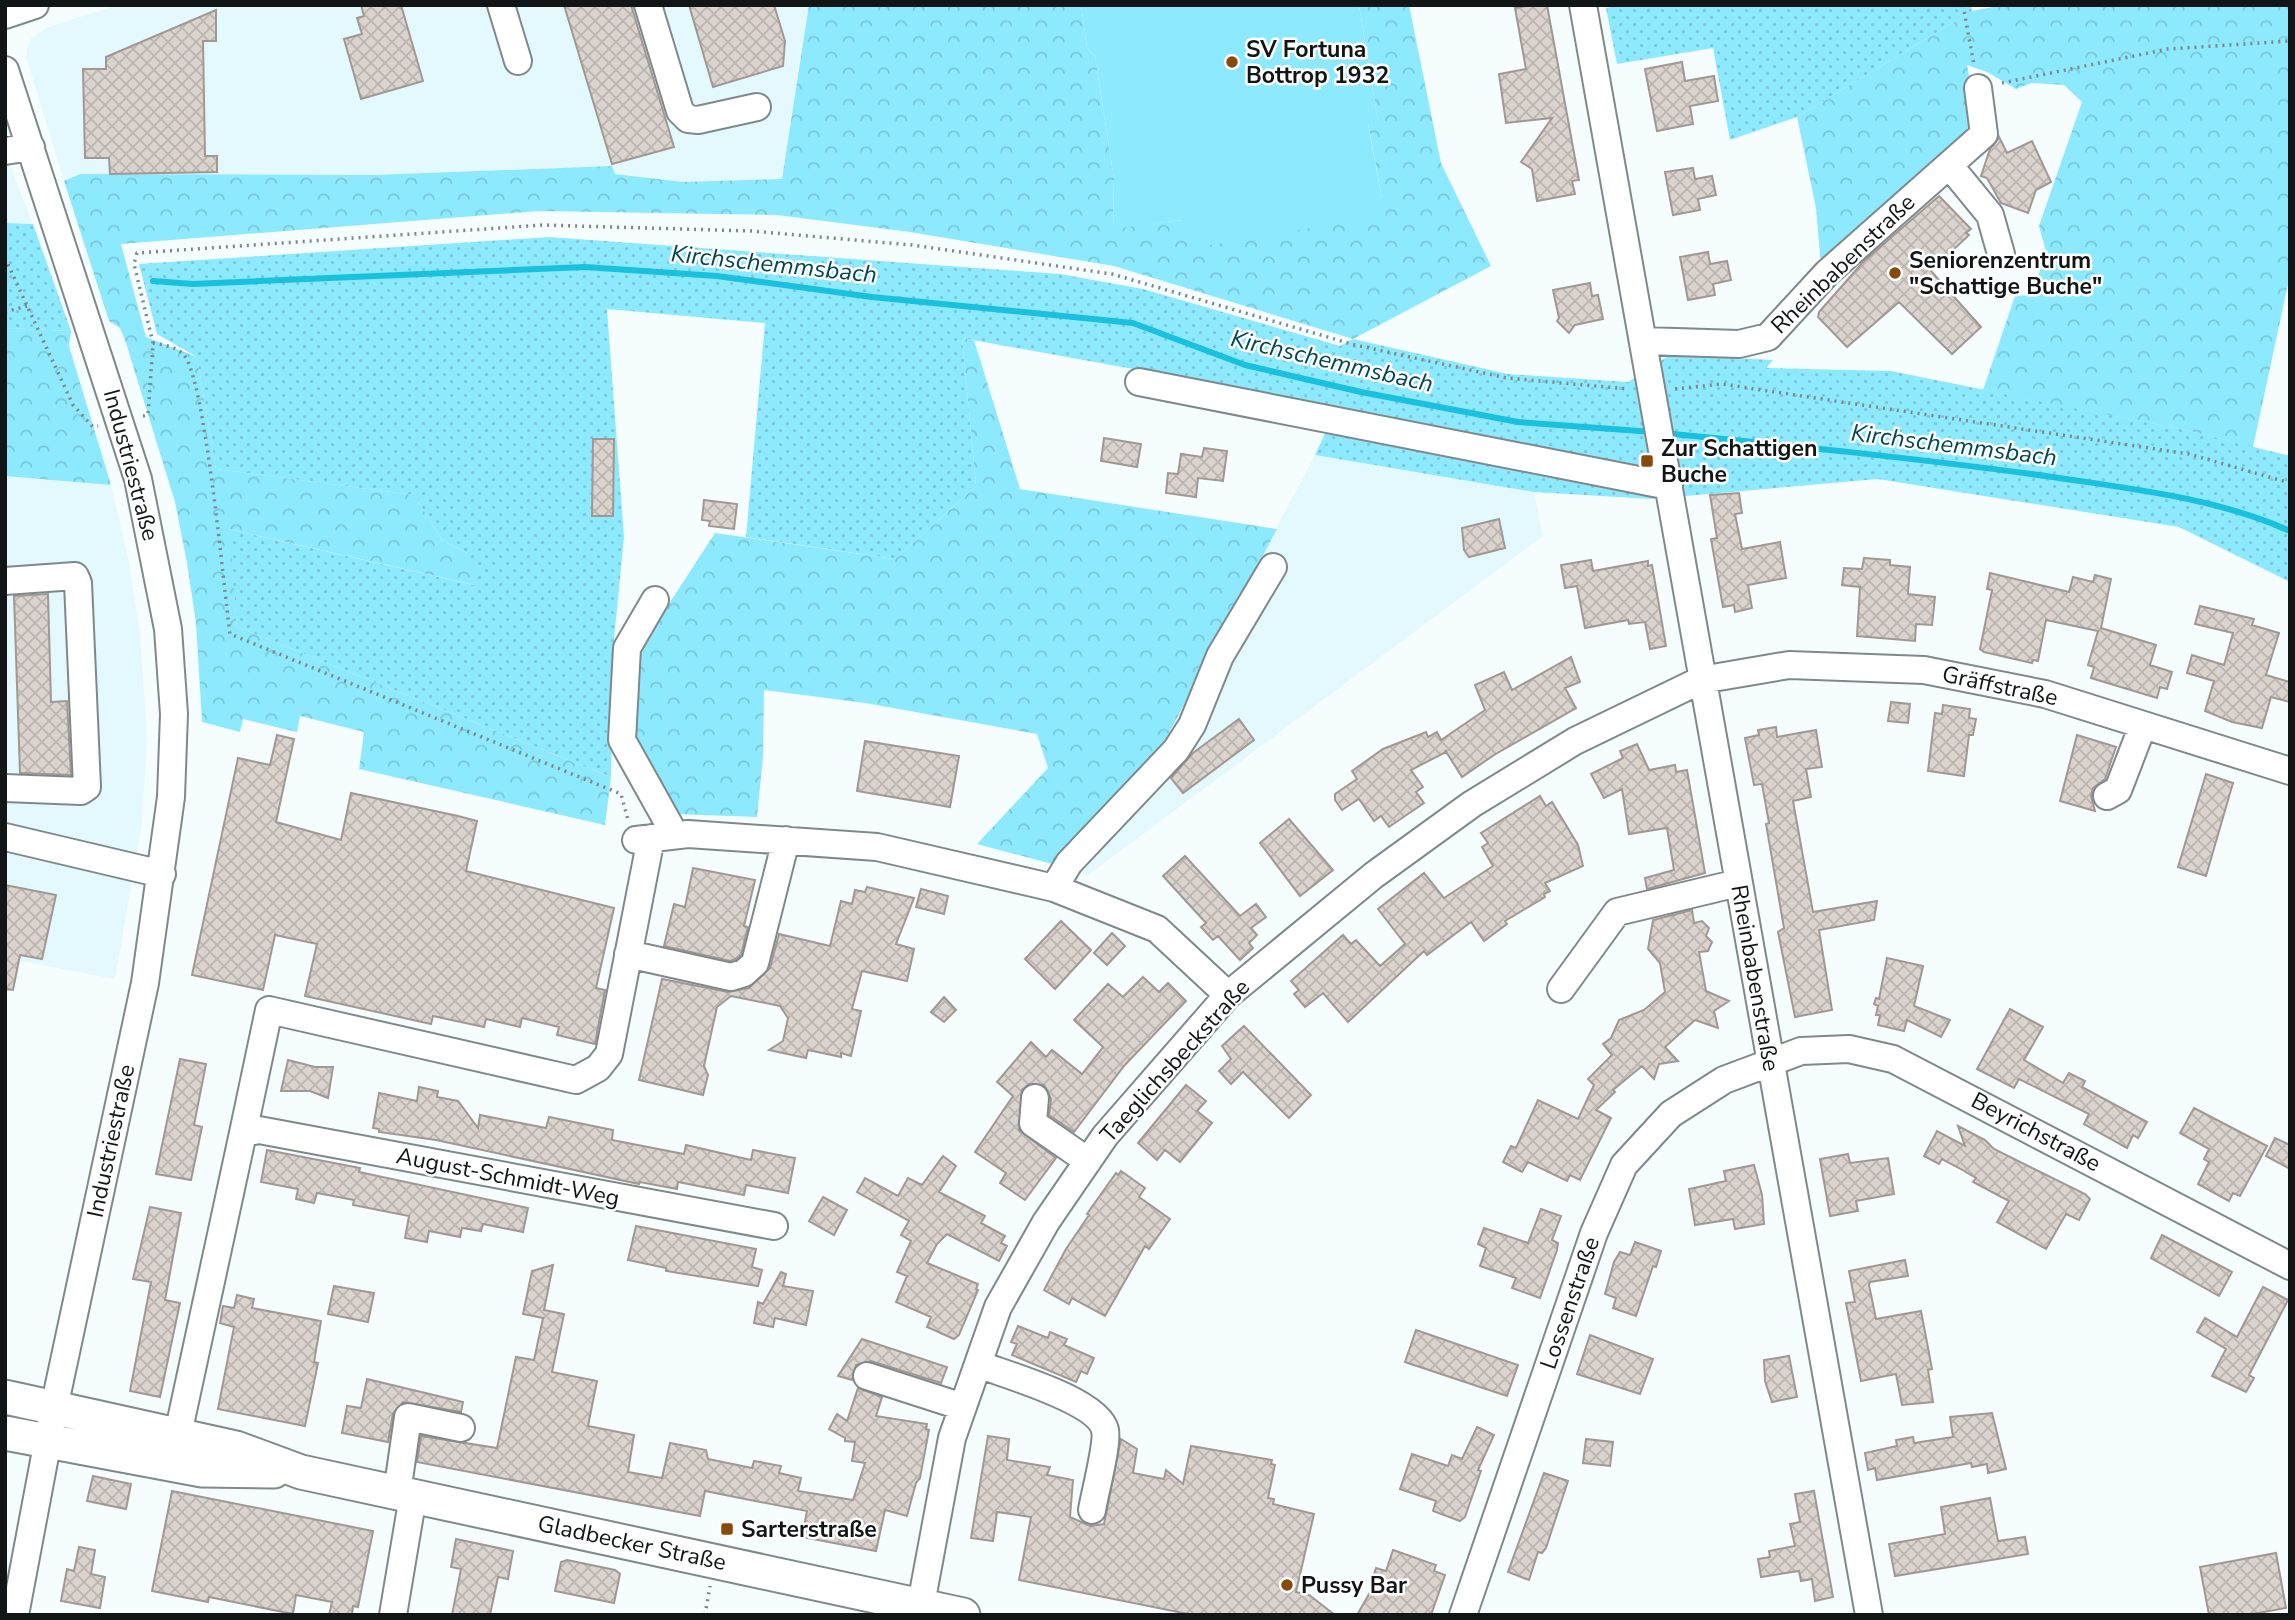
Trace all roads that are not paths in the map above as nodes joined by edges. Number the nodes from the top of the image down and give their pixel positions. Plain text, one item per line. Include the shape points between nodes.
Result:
1 (35, 5) edge
2 (501, 5) edge
3 (648, 5) edge
4 (1583, 5) edge
5 (5, 15) edge
6 (518, 61) dead end
7 (5, 70) edge
8 (1979, 88) road end
9 (757, 107) dead end
10 (18, 149) edge
11 (1949, 165) junction
12 (2001, 254) dead end
13 (1644, 341) junction
14 (1139, 382) dead end
15 (1667, 477) junction
16 (1273, 567) dead end
17 (5, 581) edge
18 (655, 600) dead end
19 (1701, 680) junction
20 (2143, 724) junction
21 (2290, 771) edge
22 (5, 788) edge
23 (2106, 796) dead end
24 (5, 837) edge
25 (654, 838) junction
26 (786, 840) junction
27 (162, 874) junction
28 (1738, 883) junction
29 (1054, 888) junction
30 (628, 954) junction
31 (1561, 989) dead end
32 (1228, 995) junction
33 (1770, 1062) junction
34 (1035, 1098) dead end
35 (243, 1133) junction
36 (1088, 1161) junction
37 (774, 1226) dead end
38 (2290, 1266) edge
39 (978, 1364) junction
40 (867, 1376) dead end
41 (5, 1397) edge
42 (963, 1407) junction
43 (54, 1408) junction
44 (461, 1428) dead end
45 (5, 1433) edge
46 (178, 1434) junction
47 (48, 1443) junction
48 (301, 1472) junction
49 (405, 1494) junction
50 (1092, 1510) dead end
51 (920, 1610) edge
52 (15, 1615) edge
53 (393, 1615) edge
54 (963, 1615) edge
55 (1463, 1615) edge
56 (1869, 1615) edge

1 - 5 street
2 - 6 street
3 - 9 street via 680,111 688,119
4 - 13 street, Rheinbabenstraße
7 - 10 street, Industriestraße
8 - 11 street, Rheinbabenstraße via 1984,134
10 - 27 street, Industriestraße via 121,423 151,531 168,629 174,715
11 - 12 street via 1990,215
11 - 13 street, Rheinbabenstraße via 1827,273 1768,337 1739,344
13 - 15 street, Rheinbabenstraße
14 - 15 street
15 - 19 street, Rheinbabenstraße
16 - 29 street via 1220,656 1192,725 1176,750 1069,863
17 - 22 street via 75,576 78,583 87,787 81,791
18 - 25 street via 627,648 622,740
19 - 20 street, Gräffstraße via 1789,665 1924,670 2045,694
19 - 28 street, Rheinbabenstraße
19 - 32 street, Taeglichsbeckstraße via 1575,741 1472,804 1374,875
20 - 21 street, Gräffstraße
20 - 23 street via 2118,790
24 - 27 street
25 - 26 street
25 - 30 street
26 - 29 street via 877,847
26 - 30 street via 750,969 731,977
27 - 43 street, Industriestraße via 145,983
28 - 31 street via 1617,912
28 - 33 street, Rheinbabenstraße
29 - 32 street via 1157,929
30 - 35 street via 609,1054 598,1068 576,1080 269,1010
32 - 36 street, Taeglichsbeckstraße
33 - 38 street, Beyrichstraße via 1801,1051 1849,1049 1893,1059
33 - 55 street, Lossenstraße via 1724,1080 1671,1114 1624,1165 1594,1233
33 - 56 street, Rheinbabenstraße
34 - 36 street via 1033,1123
35 - 37 street, August-Schmidt-Weg via 259,1130
35 - 46 street
36 - 39 street, Taeglichsbeckstraße via 1046,1222 998,1307
39 - 42 street, Taeglichsbeckstraße
39 - 50 street via 1086,1406 1100,1419 1105,1431
40 - 42 street
41 - 43 main road, Gladbecker Straße
42 - 51 street, Taeglichsbeckstraße via 952,1438
43 - 46 main road, Gladbecker Straße
43 - 47 street, Industriestraße
44 - 49 street via 408,1417
45 - 47 main road, Gladbecker Straße
46 - 48 main road, Gladbecker Straße via 236,1448
47 - 48 main road, Gladbecker Straße via 202,1470
47 - 52 street, Industriestraße
48 - 49 main road, Gladbecker Straße
49 - 51 main road, Gladbecker Straße
49 - 53 street
51 - 54 main road, Gladbecker Straße

